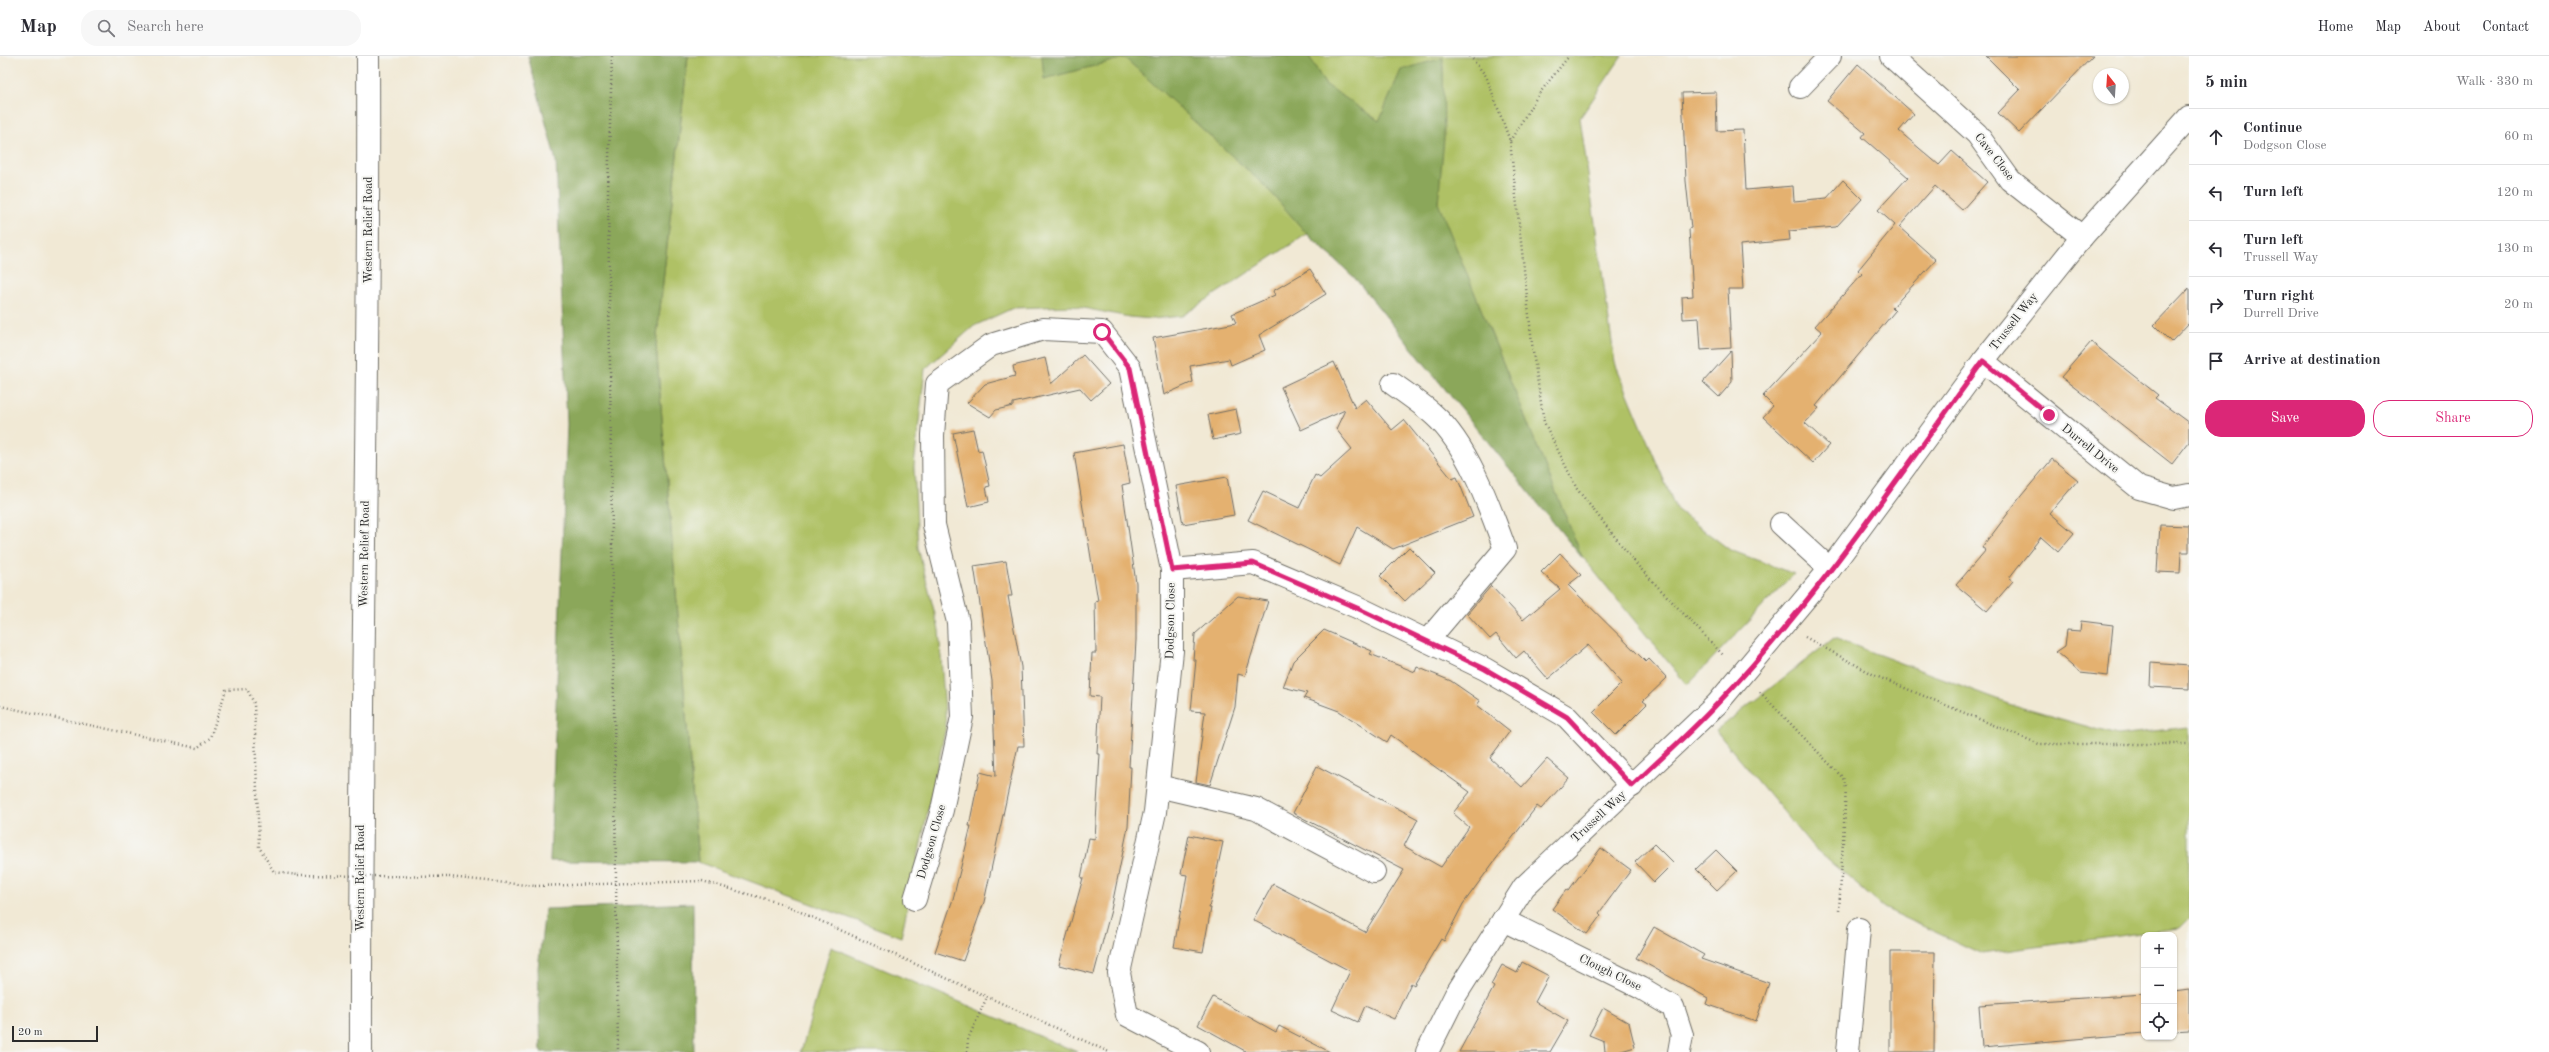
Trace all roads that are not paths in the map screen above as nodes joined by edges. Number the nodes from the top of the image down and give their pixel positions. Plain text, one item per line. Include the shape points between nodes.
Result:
1 (368, 56) edge
2 (1830, 56) edge
3 (1891, 56) edge
4 (1800, 87) dead end
5 (2189, 117) edge
6 (2082, 237) junction
7 (1983, 361) junction
8 (1393, 384) dead end
9 (2189, 495) edge
10 (1781, 524) dead end
11 (1830, 569) junction
12 (1172, 570) junction
13 (1426, 641) junction
14 (1158, 786) junction
15 (1632, 786) junction
16 (1374, 872) dead end
17 (915, 899) dead end
18 (1503, 920) junction
19 (1859, 929) dead end
20 (361, 1052) edge
21 (1198, 1052) edge
22 (1427, 1052) edge
23 (1679, 1052) edge
24 (1848, 1052) edge

1 - 20 main road, Western Relief Road via 369,267 362,705
2 - 4 main road
3 - 6 main road, Cave Close via 1977,134 2010,180
5 - 6 main road, Trussell Way
6 - 7 main road, Trussell Way
7 - 9 main road, Durrell Drive via 2139,488 2174,498
7 - 11 main road, Trussell Way
8 - 13 main road via 1435,416 1464,454 1488,503 1506,549
10 - 11 main road
11 - 15 main road, Trussell Way via 1786,625 1717,704
12 - 13 main road via 1253,563
12 - 14 main road, Dodgson Close via 1172,651
12 - 17 main road, Dodgson Close via 1130,368 1102,332 1043,329 991,345 937,384 933,435 934,525 958,622 962,717 942,810
13 - 15 main road via 1485,669 1567,717
14 - 16 main road via 1256,810
14 - 21 main road, Dodgson Close via 1155,812 1119,973 1127,1015
15 - 18 main road, Trussell Way via 1524,887
18 - 22 main road, Trussell Way via 1455,996
18 - 23 main road, Clough Close via 1673,1006 1682,1035
19 - 24 main road

